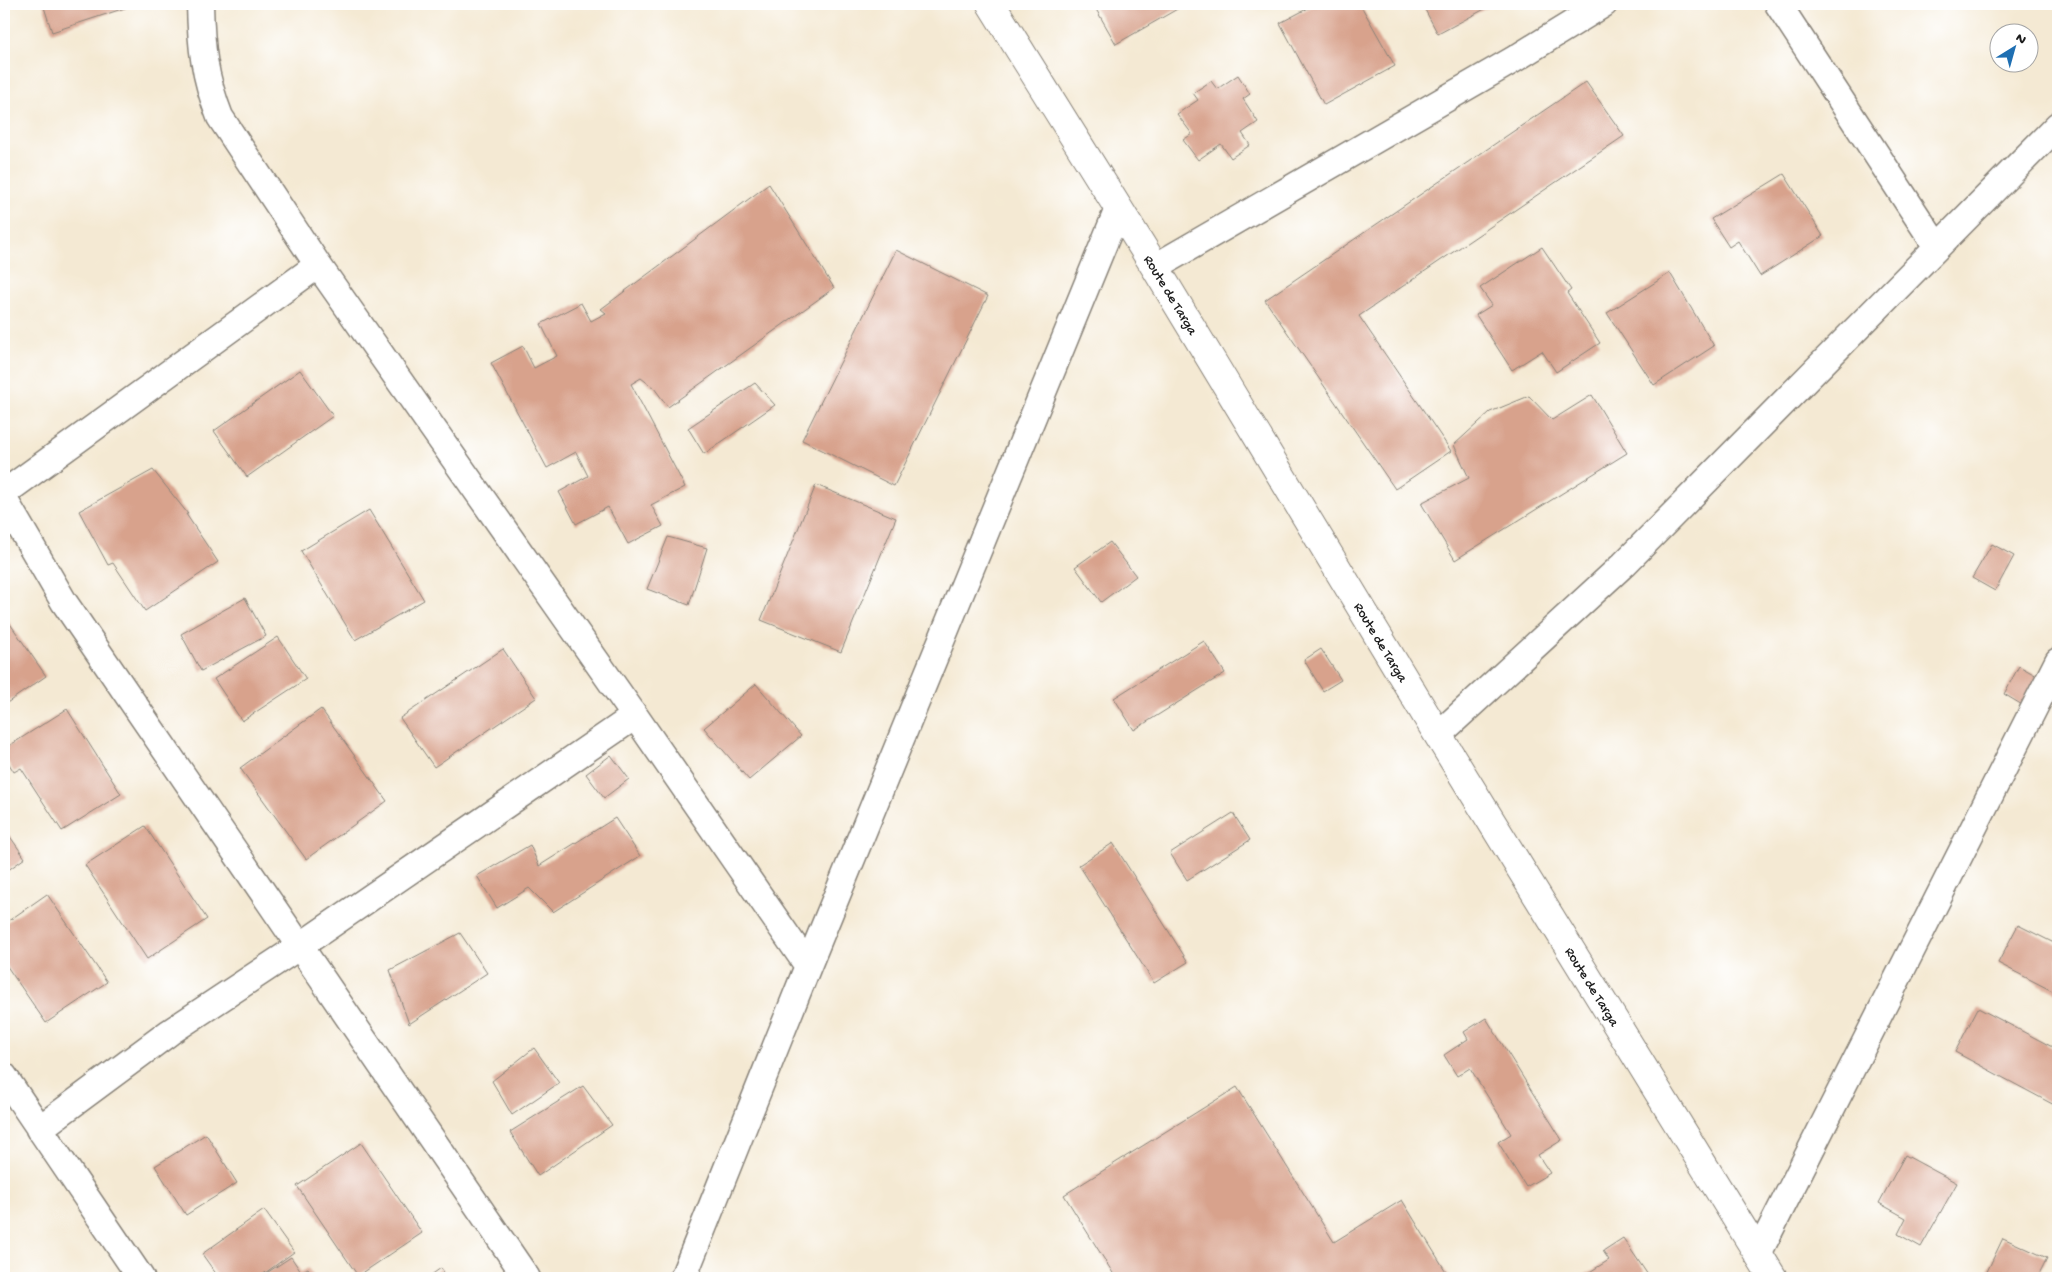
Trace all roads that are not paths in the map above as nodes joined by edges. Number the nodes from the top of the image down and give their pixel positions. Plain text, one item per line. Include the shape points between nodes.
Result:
1 (200, 4) edge
2 (991, 4) edge
3 (1604, 4) edge
4 (1778, 4) edge
5 (2058, 125) edge
6 (1118, 209) junction
7 (1936, 247) junction
8 (318, 265) junction
9 (1155, 267) junction
10 (4, 493) edge
11 (4, 499) edge
12 (2058, 661) edge
13 (635, 716) junction
14 (1438, 735) junction
15 (300, 946) junction
16 (808, 966) junction
17 (4, 1076) edge
18 (40, 1129) junction
19 (1758, 1254) junction
20 (141, 1278) edge
21 (527, 1278) edge
22 (683, 1278) edge
23 (1773, 1278) edge

1 - 8 street via 204,65 220,118
2 - 6 main road, Route de Targa
3 - 9 street via 1505,65
4 - 7 street
5 - 7 street
6 - 9 main road, Route de Targa
6 - 16 street
7 - 14 street via 1624,564
8 - 10 street
8 - 13 street
9 - 14 main road, Route de Targa
11 - 15 street via 64,602
12 - 19 street
13 - 15 street
13 - 16 street
14 - 19 main road, Route de Targa
15 - 18 street via 170,1032
15 - 21 street
16 - 22 street
17 - 18 street
18 - 20 street
19 - 23 main road, Route de Targa

